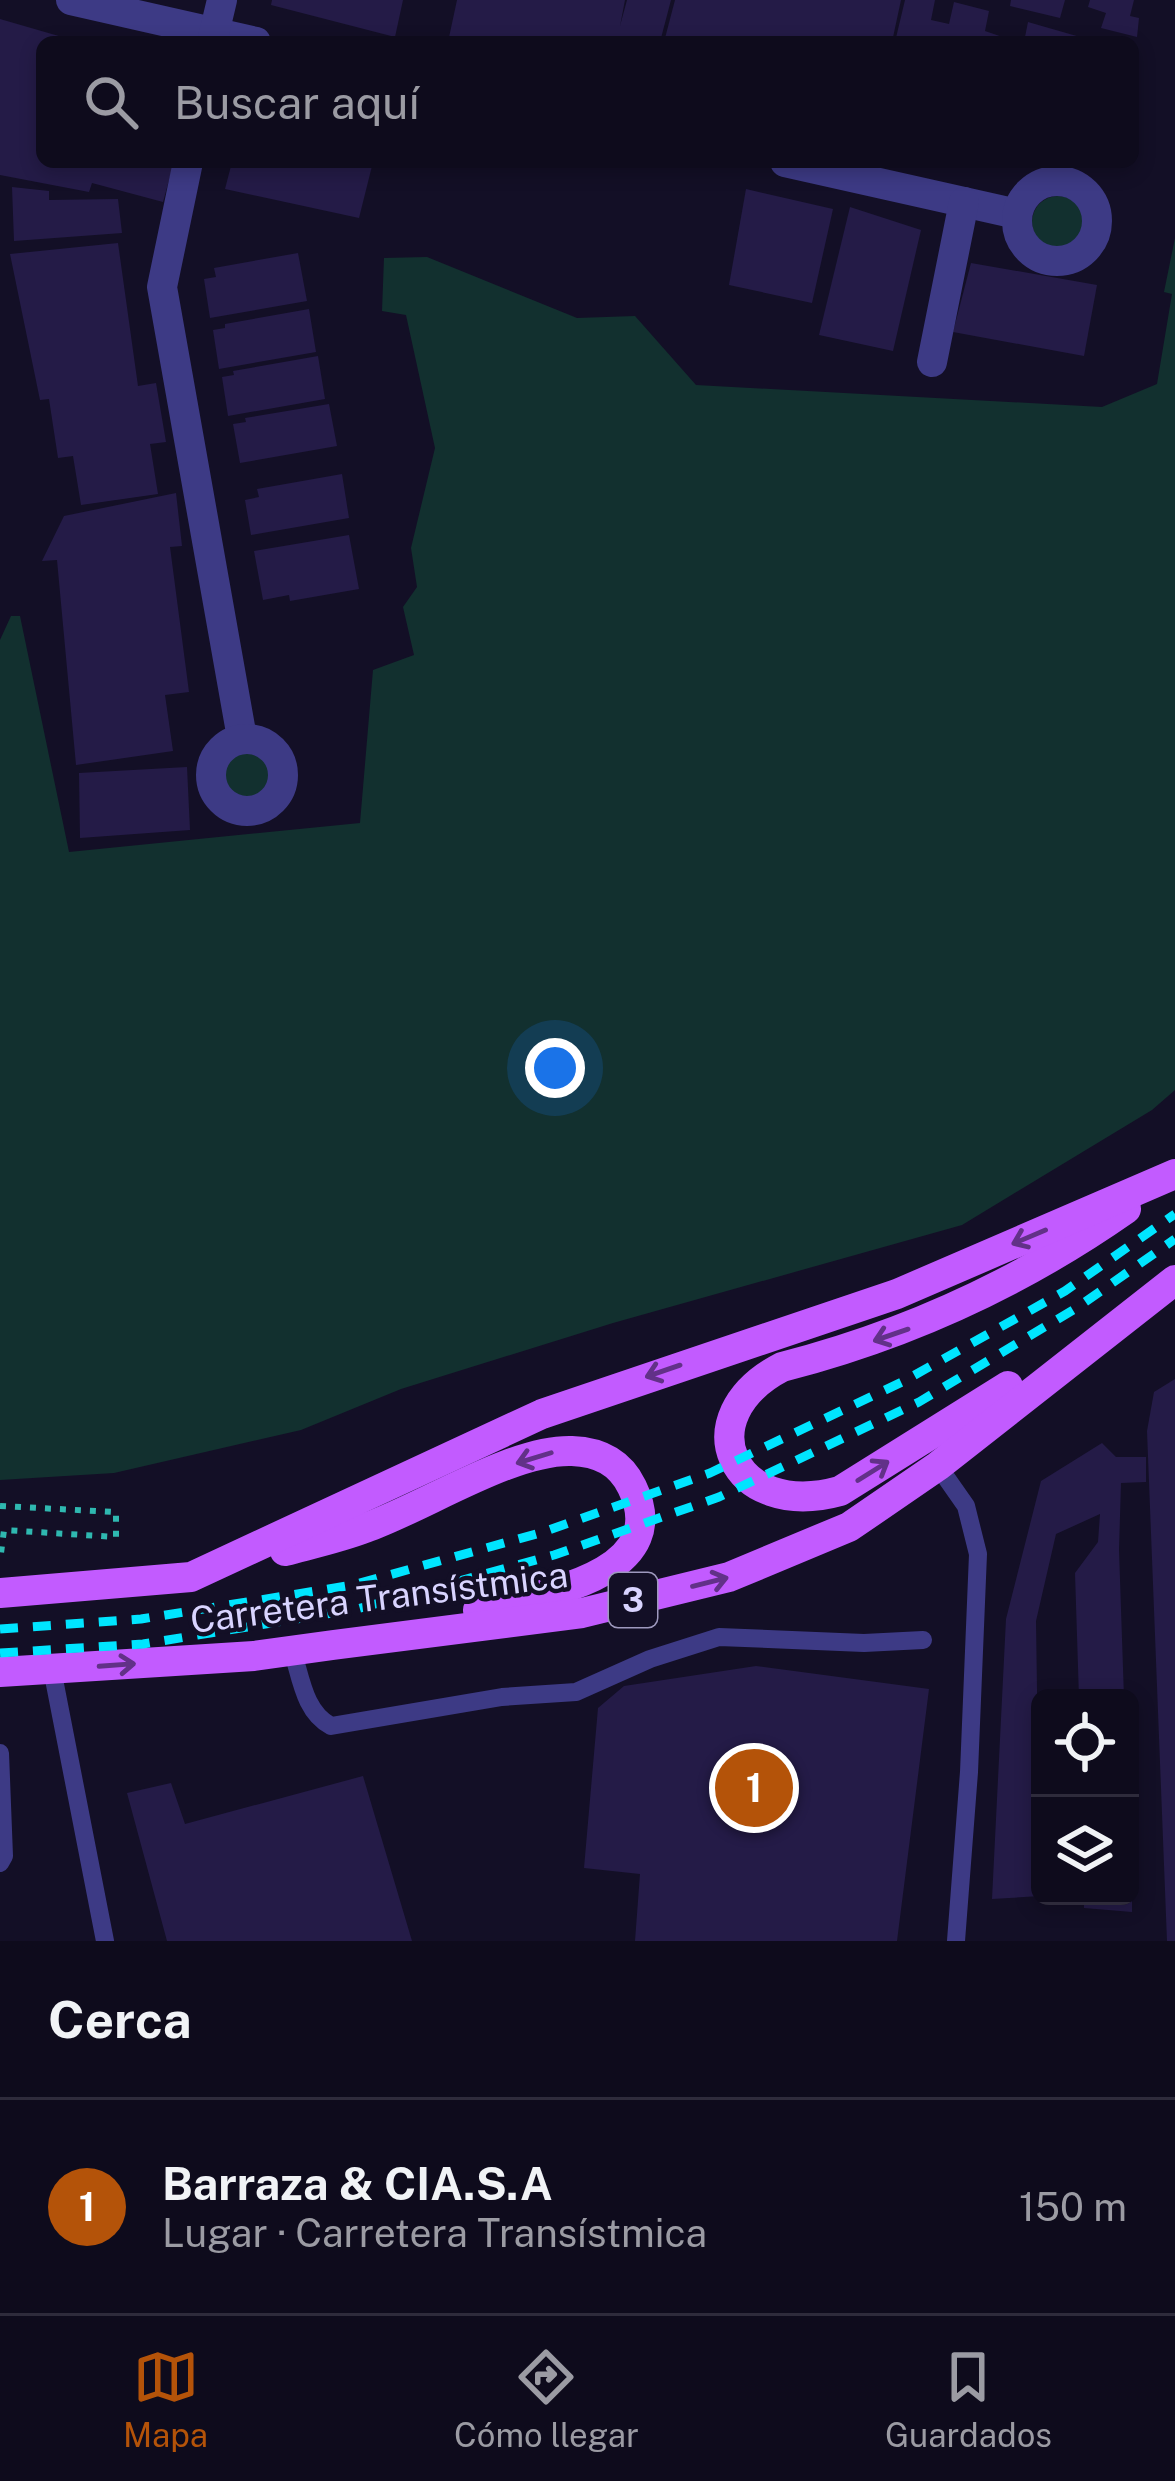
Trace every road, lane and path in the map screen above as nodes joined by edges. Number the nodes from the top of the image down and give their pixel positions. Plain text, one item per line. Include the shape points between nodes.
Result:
1 (71, 0) edge
2 (222, 0) edge
3 (209, 36) edge
4 (213, 36) edge
5 (187, 168) edge
6 (812, 168) edge
7 (964, 202) junction
8 (1017, 214) dead end
9 (932, 362) dead end
10 (242, 738) dead end
11 (1175, 1175) edge
12 (1175, 1280) edge
13 (1144, 1304) junction
14 (938, 1466) junction
15 (0, 1506) edge
16 (0, 1564) edge
17 (191, 1577) junction
18 (0, 1593) edge
19 (923, 1640) dead end
20 (333, 1646) junction
21 (292, 1650) junction
22 (52, 1670) junction
23 (0, 1672) edge
24 (0, 1754) edge
25 (1, 1797) edge
26 (0, 1863) edge
27 (105, 1941) edge
28 (956, 1941) edge

1 - 3 street
2 - 4 street
5 - 10 street via 162,287
6 - 7 street
7 - 8 street
7 - 9 street
11 -> 13 main road via 974,1300 765,1376 735,1413 736,1466 777,1496 840,1490
11 -> 17 main road, Carretera Transístmica via 897,1294 542,1414
12 - 13 main road, Carretera Transístmica / 3
13 - 14 main road, Carretera Transístmica / 3
20 -> 14 main road, Carretera Transístmica / 3 via 582,1612 729,1577 849,1527
14 - 28 lane via 966,1506 978,1554
15 - 16 path via 116,1512 116,1537 4,1530
17 - 18 main road, Carretera Transístmica
20 -> 17 main road via 601,1575 634,1539 639,1504 632,1485 610,1460 556,1451 364,1529
19 - 21 lane via 719,1637 576,1693 331,1726 310,1707
20 - 21 main road, Carretera Transístmica / 3
22 -> 21 main road, Carretera Transístmica / 3
22 - 23 main road, Carretera Transístmica / 3
22 - 27 lane
24 - 25 lane
25 - 26 lane

